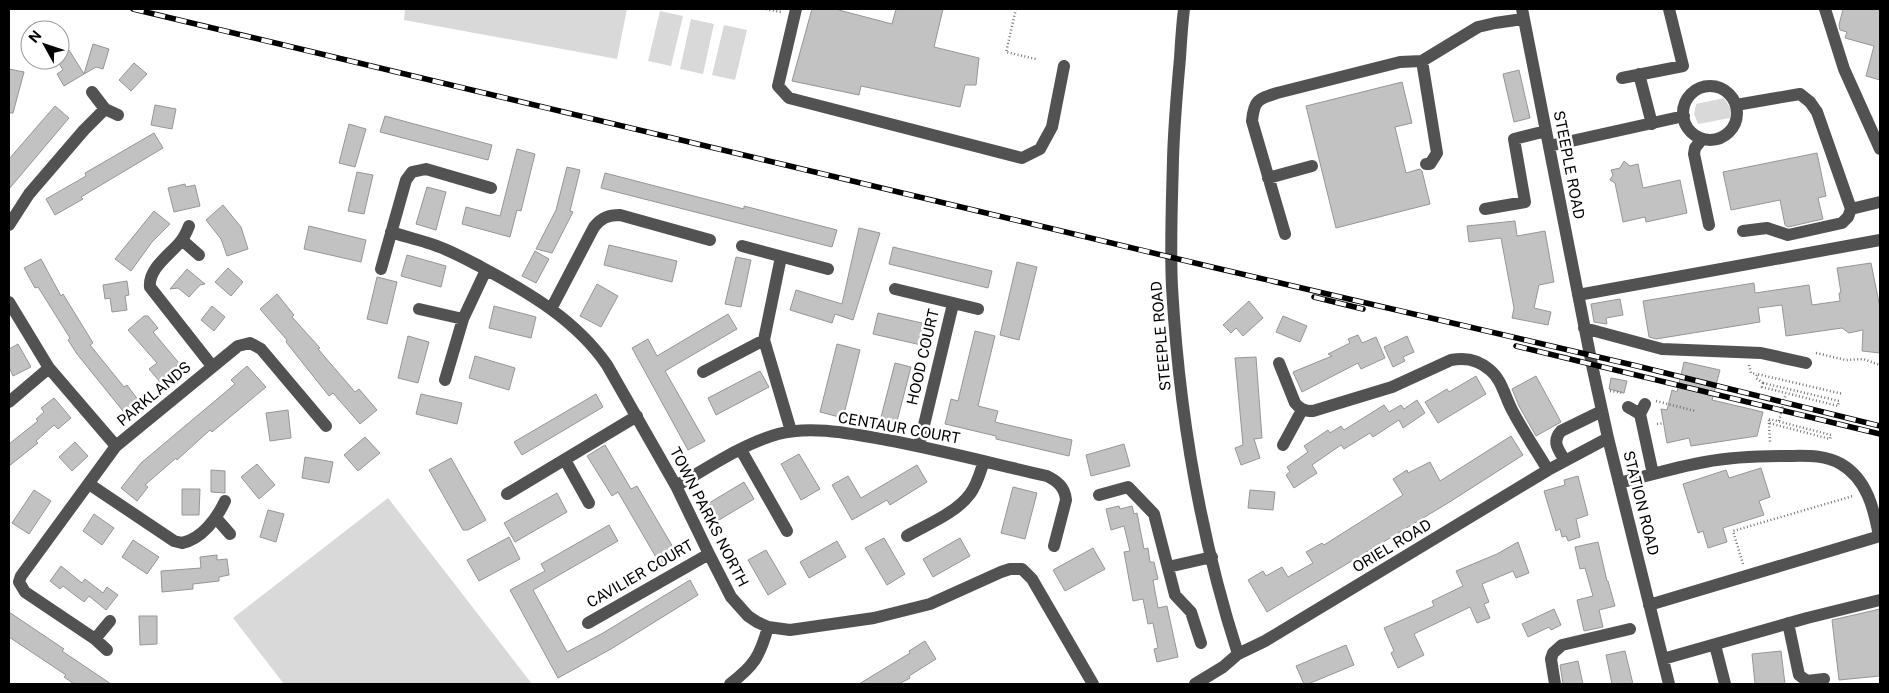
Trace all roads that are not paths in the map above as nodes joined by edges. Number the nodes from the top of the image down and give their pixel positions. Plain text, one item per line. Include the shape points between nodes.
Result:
1 (796, 9) edge
2 (1184, 9) edge
3 (1669, 9) edge
4 (1825, 9) edge
5 (1522, 14) edge
6 (1422, 61) junction
7 (1064, 66) dead end
8 (1639, 74) junction
9 (1622, 78) dead end
10 (92, 92) dead end
11 (1736, 105) junction
12 (106, 109) junction
13 (118, 114) dead end
14 (1684, 116) junction
15 (1652, 124) junction
16 (1546, 131) junction
17 (1702, 139) junction
18 (1549, 146) junction
19 (1880, 149) edge
20 (1426, 164) dead end
21 (1312, 166) dead end
22 (1268, 178) junction
23 (491, 188) dead end
24 (1880, 202) edge
25 (1485, 209) dead end
26 (1851, 209) junction
27 (9, 225) edge
28 (1709, 225) dead end
29 (189, 226) dead end
30 (1743, 231) dead end
31 (391, 232) junction
32 (1285, 234) dead end
33 (182, 240) junction
34 (710, 240) dead end
35 (1880, 240) edge
36 (742, 246) dead end
37 (199, 255) dead end
38 (781, 257) junction
39 (381, 268) dead end
40 (828, 269) dead end
41 (486, 270) junction
42 (896, 289) dead end
43 (1578, 295) junction
44 (9, 302) edge
45 (953, 304) junction
46 (551, 308) junction
47 (419, 309) dead end
48 (978, 309) dead end
49 (463, 319) junction
50 (1584, 328) junction
51 (764, 340) junction
52 (1804, 362) road end
53 (1280, 363) dead end
54 (212, 366) junction
55 (48, 368) junction
56 (703, 372) dead end
57 (445, 380) dead end
58 (9, 402) edge
59 (1628, 408) dead end
60 (1302, 410) junction
61 (1602, 411) junction
62 (637, 416) junction
63 (326, 426) dead end
64 (791, 431) junction
65 (1608, 438) junction
66 (1283, 445) dead end
67 (116, 446) junction
68 (919, 446) junction
69 (741, 450) junction
70 (565, 460) junction
71 (984, 461) junction
72 (1565, 461) junction
73 (1548, 470) junction
74 (1653, 474) junction
75 (1619, 483) junction
76 (89, 484) junction
77 (676, 486) junction
78 (507, 494) dead end
79 (1098, 495) dead end
80 (224, 501) dead end
81 (589, 503) dead end
82 (216, 518) junction
83 (787, 531) dead end
84 (230, 534) dead end
85 (908, 536) dead end
86 (1880, 536) edge
87 (1054, 546) dead end
88 (709, 554) junction
89 (1212, 557) junction
90 (1168, 567) junction
91 (15, 585) edge
92 (1880, 600) edge
93 (1649, 605) junction
94 (110, 621) dead end
95 (588, 622) dead end
96 (1788, 623) junction
97 (768, 627) junction
98 (1630, 628) dead end
99 (95, 639) junction
100 (1201, 643) dead end
101 (1715, 645) junction
102 (107, 650) dead end
103 (1238, 654) junction
104 (1663, 658) junction
105 (746, 679) edge
106 (1824, 679) dead end
107 (730, 684) edge
108 (1093, 684) edge
109 (1195, 684) edge
110 (1555, 684) edge
111 (1669, 684) edge
112 (1725, 684) edge

1 - 7 street via 778,86 789,98 1022,158 1040,149 1052,127
2 - 89 street, STEEPLE ROAD via 1175,119 1172,286 1188,442
3 - 8 street via 1683,66
4 - 19 street via 1844,70
5 - 6 street via 1478,27
5 - 16 street, STEEPLE ROAD
6 - 20 street via 1437,153 1430,164
6 - 22 street via 1400,62 1259,99 1253,106 1252,121
8 - 9 street
8 - 15 street
10 - 12 street
11 - 14 street via 1724,90 1707,87 1690,95 1685,103
11 - 17 street via 1736,121 1726,135 1719,139
11 - 26 street via 1800,94 1805,97 1817,112
12 - 13 street
12 - 27 street via 30,194
14 - 15 street
14 - 17 street via 1688,129
15 - 18 street
16 - 18 street, STEEPLE ROAD
16 - 25 street via 1514,139 1524,202
17 - 28 street via 1694,154
18 - 43 street, STEEPLE ROAD
21 - 22 street
22 - 32 street
23 - 31 street via 432,170 412,172 406,180
24 - 26 street
26 - 30 street via 1842,223 1788,235 1767,228
29 - 33 street, PARKLANDS
31 - 39 street
31 - 41 street, TOWN PARKS NORTH via 430,243
33 - 37 street
33 - 54 street, PARKLANDS via 153,273 150,287
34 - 46 street via 620,216 606,217 594,227
35 - 43 street
36 - 38 street
38 - 40 street
38 - 51 street
41 - 46 street, TOWN PARKS NORTH
41 - 49 street
42 - 45 street, HOOD COURT
43 - 50 street, STEEPLE ROAD
44 - 55 street, PARKLANDS
45 - 48 street, HOOD COURT
45 - 68 street, HOOD COURT
46 - 62 street, TOWN PARKS NORTH via 598,350
47 - 49 street
49 - 57 street
50 - 52 street via 1662,349 1761,353
50 - 61 street, STATION ROAD
51 - 56 street
51 - 64 street
53 - 60 street via 1291,395
54 - 63 street, PARKLANDS via 240,345 255,345
54 - 67 street, PARKLANDS
55 - 58 street
55 - 67 street, PARKLANDS
59 - 74 street via 1643,409
60 - 66 street
60 - 73 street via 1312,411 1392,387 1451,360 1469,359 1484,365 1496,376
61 - 65 street, STATION ROAD
61 - 72 street via 1557,435 1555,441
62 - 70 street
62 - 77 street, TOWN PARKS NORTH
64 - 68 street, CENTAUR COURT via 858,435
64 - 69 street, CENTAUR COURT via 776,434
65 - 72 street, ORIEL ROAD
65 - 75 street, STATION ROAD
67 - 76 street, PARKLANDS
68 - 71 street, CENTAUR COURT
69 - 77 street, CENTAUR COURT
69 - 83 street
70 - 78 street
70 - 81 street
71 - 85 street via 973,489 964,501
71 - 87 street, CENTAUR COURT via 1047,476 1062,486 1066,500
72 - 73 street, ORIEL ROAD
73 - 103 street, ORIEL ROAD via 1265,641
74 - 75 street
74 - 86 street via 1704,462 1771,456 1822,456 1842,464 1856,478 1874,509
75 - 93 street, STATION ROAD
76 - 82 street via 179,543 188,542
76 - 91 street, PARKLANDS
77 - 88 street, TOWN PARKS NORTH
79 - 90 street via 1128,487 1152,510
80 - 82 street
82 - 84 street
86 - 93 street
88 - 95 street, CAVILIER COURT
88 - 97 street, TOWN PARKS NORTH via 738,606
89 - 90 street
89 - 103 street, STEEPLE ROAD
90 - 100 street via 1175,595 1193,615
91 - 99 street, PARKLANDS
92 - 96 street
93 - 104 street, STATION ROAD
94 - 99 street
96 - 101 street
96 - 106 street via 1799,675 1807,680
97 - 105 street via 759,655
97 - 108 street, TOWN PARKS NORTH via 809,628 903,612 930,604 1001,572 1022,569 1032,579
98 - 110 street via 1557,648 1551,659
99 - 102 street, PARKLANDS
101 - 104 street
101 - 112 street
103 - 109 street, ORIEL ROAD
104 - 111 street, STATION ROAD
105 - 107 street

